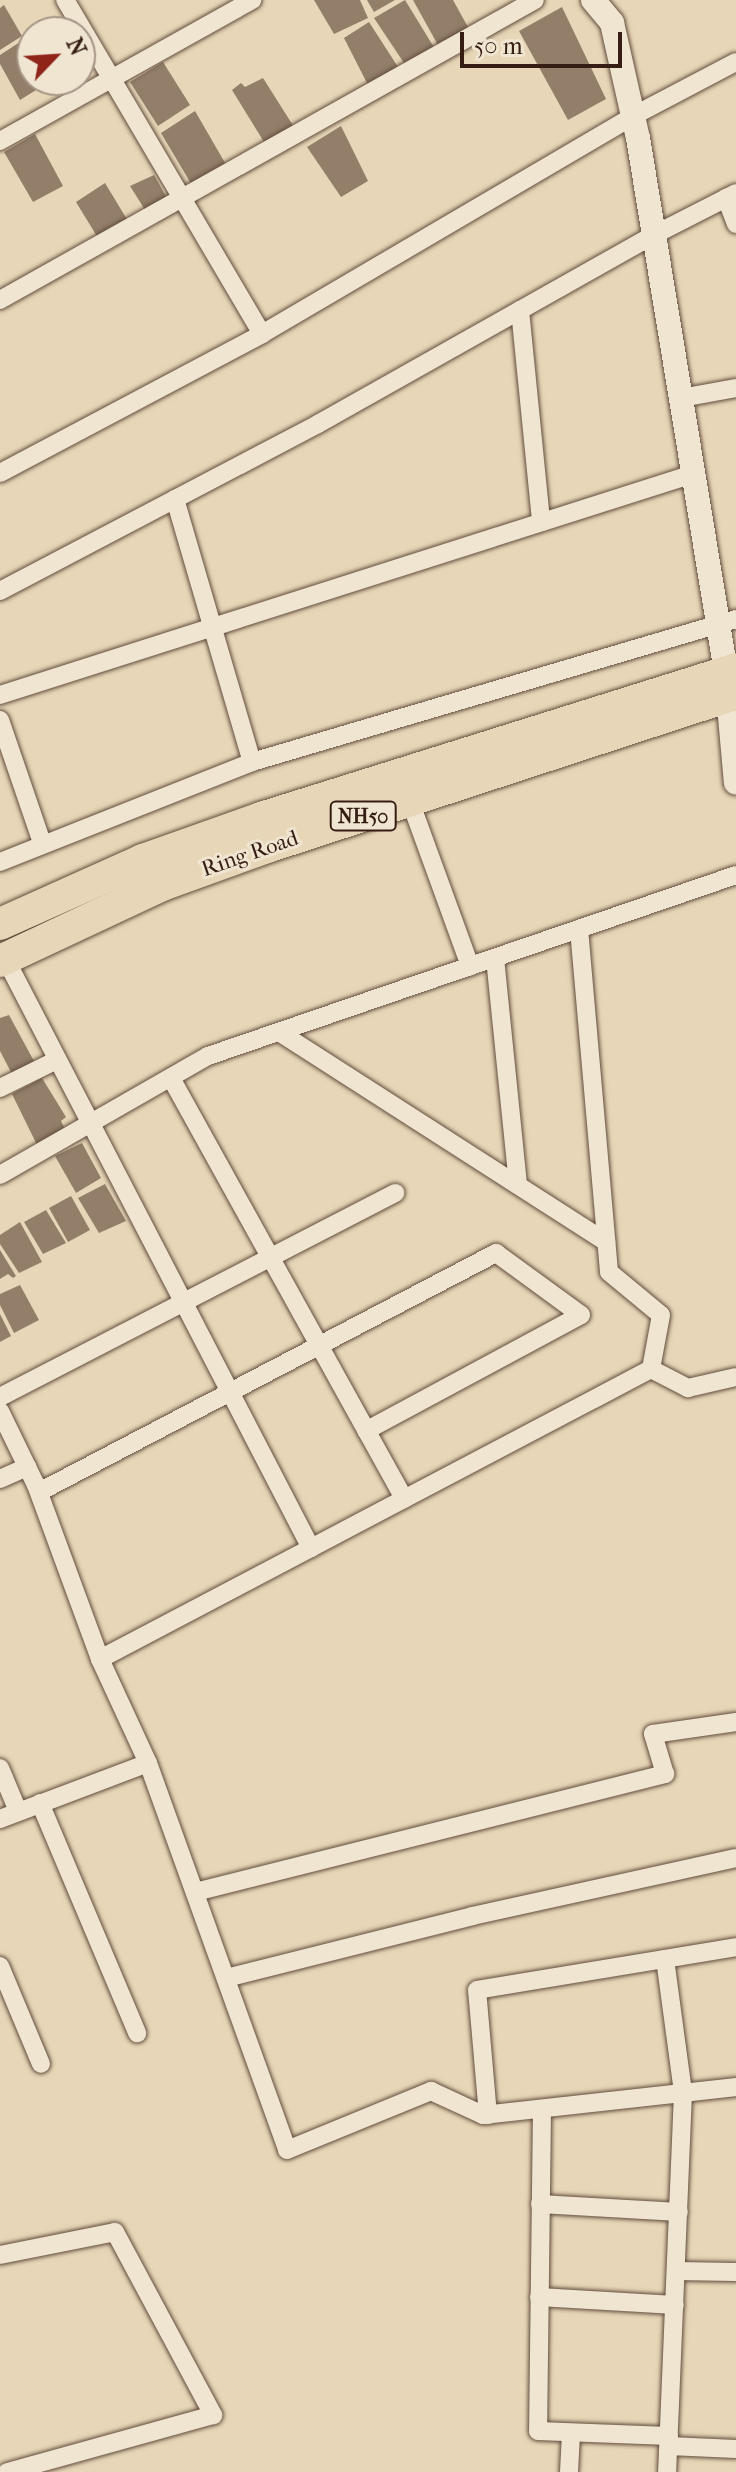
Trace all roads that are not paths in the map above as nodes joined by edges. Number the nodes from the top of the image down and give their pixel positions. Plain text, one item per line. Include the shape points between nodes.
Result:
1 (65, 0) edge
2 (252, 0) edge
3 (535, 0) edge
4 (593, 0) edge
5 (736, 62) edge
6 (113, 81) junction
7 (633, 116) junction
8 (0, 141) edge
9 (731, 195) edge
10 (182, 199) junction
11 (736, 224) edge
12 (654, 235) junction
13 (0, 300) edge
14 (520, 310) junction
15 (262, 334) junction
16 (736, 388) edge
17 (681, 398) junction
18 (0, 473) edge
19 (693, 474) junction
20 (175, 499) junction
21 (541, 522) junction
22 (0, 591) edge
23 (727, 622) edge
24 (212, 627) junction
25 (732, 683) edge
26 (0, 695) edge
27 (0, 720) edge
28 (252, 762) junction
29 (736, 783) edge
30 (410, 801) junction
31 (42, 843) junction
32 (0, 862) edge
33 (736, 875) edge
34 (0, 924) edge
35 (579, 929) junction
36 (495, 958) junction
37 (3, 959) edge
38 (470, 966) junction
39 (279, 1032) junction
40 (57, 1060) junction
41 (171, 1078) junction
42 (0, 1088) edge
43 (90, 1124) junction
44 (0, 1175) edge
45 (518, 1185) junction
46 (395, 1193) dead end
47 (606, 1242) junction
48 (270, 1258) junction
49 (184, 1305) junction
50 (318, 1345) junction
51 (651, 1369) junction
52 (736, 1377) edge
53 (229, 1390) junction
54 (0, 1397) edge
55 (0, 1411) edge
56 (366, 1431) junction
57 (27, 1467) junction
58 (0, 1479) edge
59 (39, 1492) junction
60 (404, 1499) junction
61 (311, 1548) junction
62 (100, 1659) junction
63 (736, 1722) edge
64 (148, 1763) junction
65 (0, 1768) edge
66 (40, 1803) junction
67 (18, 1811) junction
68 (0, 1819) edge
69 (736, 1858) edge
70 (195, 1892) junction
71 (736, 1947) edge
72 (665, 1959) junction
73 (0, 1966) edge
74 (226, 1978) junction
75 (137, 2033) dead end
76 (41, 2064) dead end
77 (736, 2087) edge
78 (683, 2093) junction
79 (542, 2109) junction
80 (488, 2115) junction
81 (540, 2204) junction
82 (679, 2212) junction
83 (0, 2255) edge
84 (676, 2271) junction
85 (736, 2272) edge
86 (539, 2297) junction
87 (675, 2305) junction
88 (571, 2433) junction
89 (669, 2441) junction
90 (736, 2449) edge
91 (7, 2472) edge
92 (569, 2472) edge
93 (667, 2472) edge

1 - 6 street
2 - 6 street
3 - 10 street
4 - 7 street via 612,23
5 - 7 street
6 - 8 street
6 - 10 street
7 - 12 street
7 - 15 street
9 - 11 street
9 - 12 street
10 - 13 street
10 - 15 street
12 - 14 street
12 - 17 street
14 - 20 street
14 - 21 street
15 - 18 street
16 - 17 street
17 - 19 street
19 - 21 street
19 - 23 street
20 - 22 street
20 - 24 street
21 - 24 street
23 - 25 street
23 - 28 street
24 - 26 street
24 - 28 street
25 - 29 street
25 - 30 highway, Ring Road / NH50
25 - 34 highway, Ring Road / NH50 via 261,818 143,860
27 - 31 street
28 - 31 street
30 - 37 highway, Ring Road / NH50 via 162,885
30 - 38 street
31 - 32 street
33 - 35 street
35 - 36 street
35 - 47 street
36 - 38 street
36 - 45 street
37 - 40 street
38 - 39 street
39 - 41 street via 208,1056
39 - 45 street
40 - 42 street
40 - 43 street
41 - 43 street
41 - 48 street
43 - 44 street
43 - 49 street
45 - 47 street
46 - 48 street
47 - 51 street via 609,1272 661,1315
48 - 49 street
48 - 50 street
49 - 53 street
49 - 54 street
50 - 53 street
50 - 56 street
50 - 56 street via 496,1253 581,1315
51 - 52 street via 688,1388
51 - 60 street
53 - 59 street
53 - 61 street
55 - 57 street
56 - 60 street
57 - 58 street
57 - 59 street
59 - 62 street
60 - 61 street
61 - 62 street
62 - 64 street
63 - 70 street via 653,1734 665,1774
64 - 66 street
64 - 70 street
65 - 67 street
66 - 67 street
66 - 75 street
67 - 68 street
69 - 74 street via 472,1916
70 - 74 street
71 - 72 street
72 - 78 street
72 - 80 street via 477,1990
73 - 76 street
74 - 80 street via 287,2150 431,2091
77 - 78 street
78 - 79 street
78 - 82 street
79 - 80 street
79 - 81 street
81 - 82 street
81 - 86 street
82 - 84 street
83 - 91 street via 115,2232 213,2415
84 - 85 street
84 - 87 street
86 - 87 street
86 - 88 street via 538,2431
87 - 89 street
88 - 89 street
88 - 92 street
89 - 90 street
89 - 93 street

